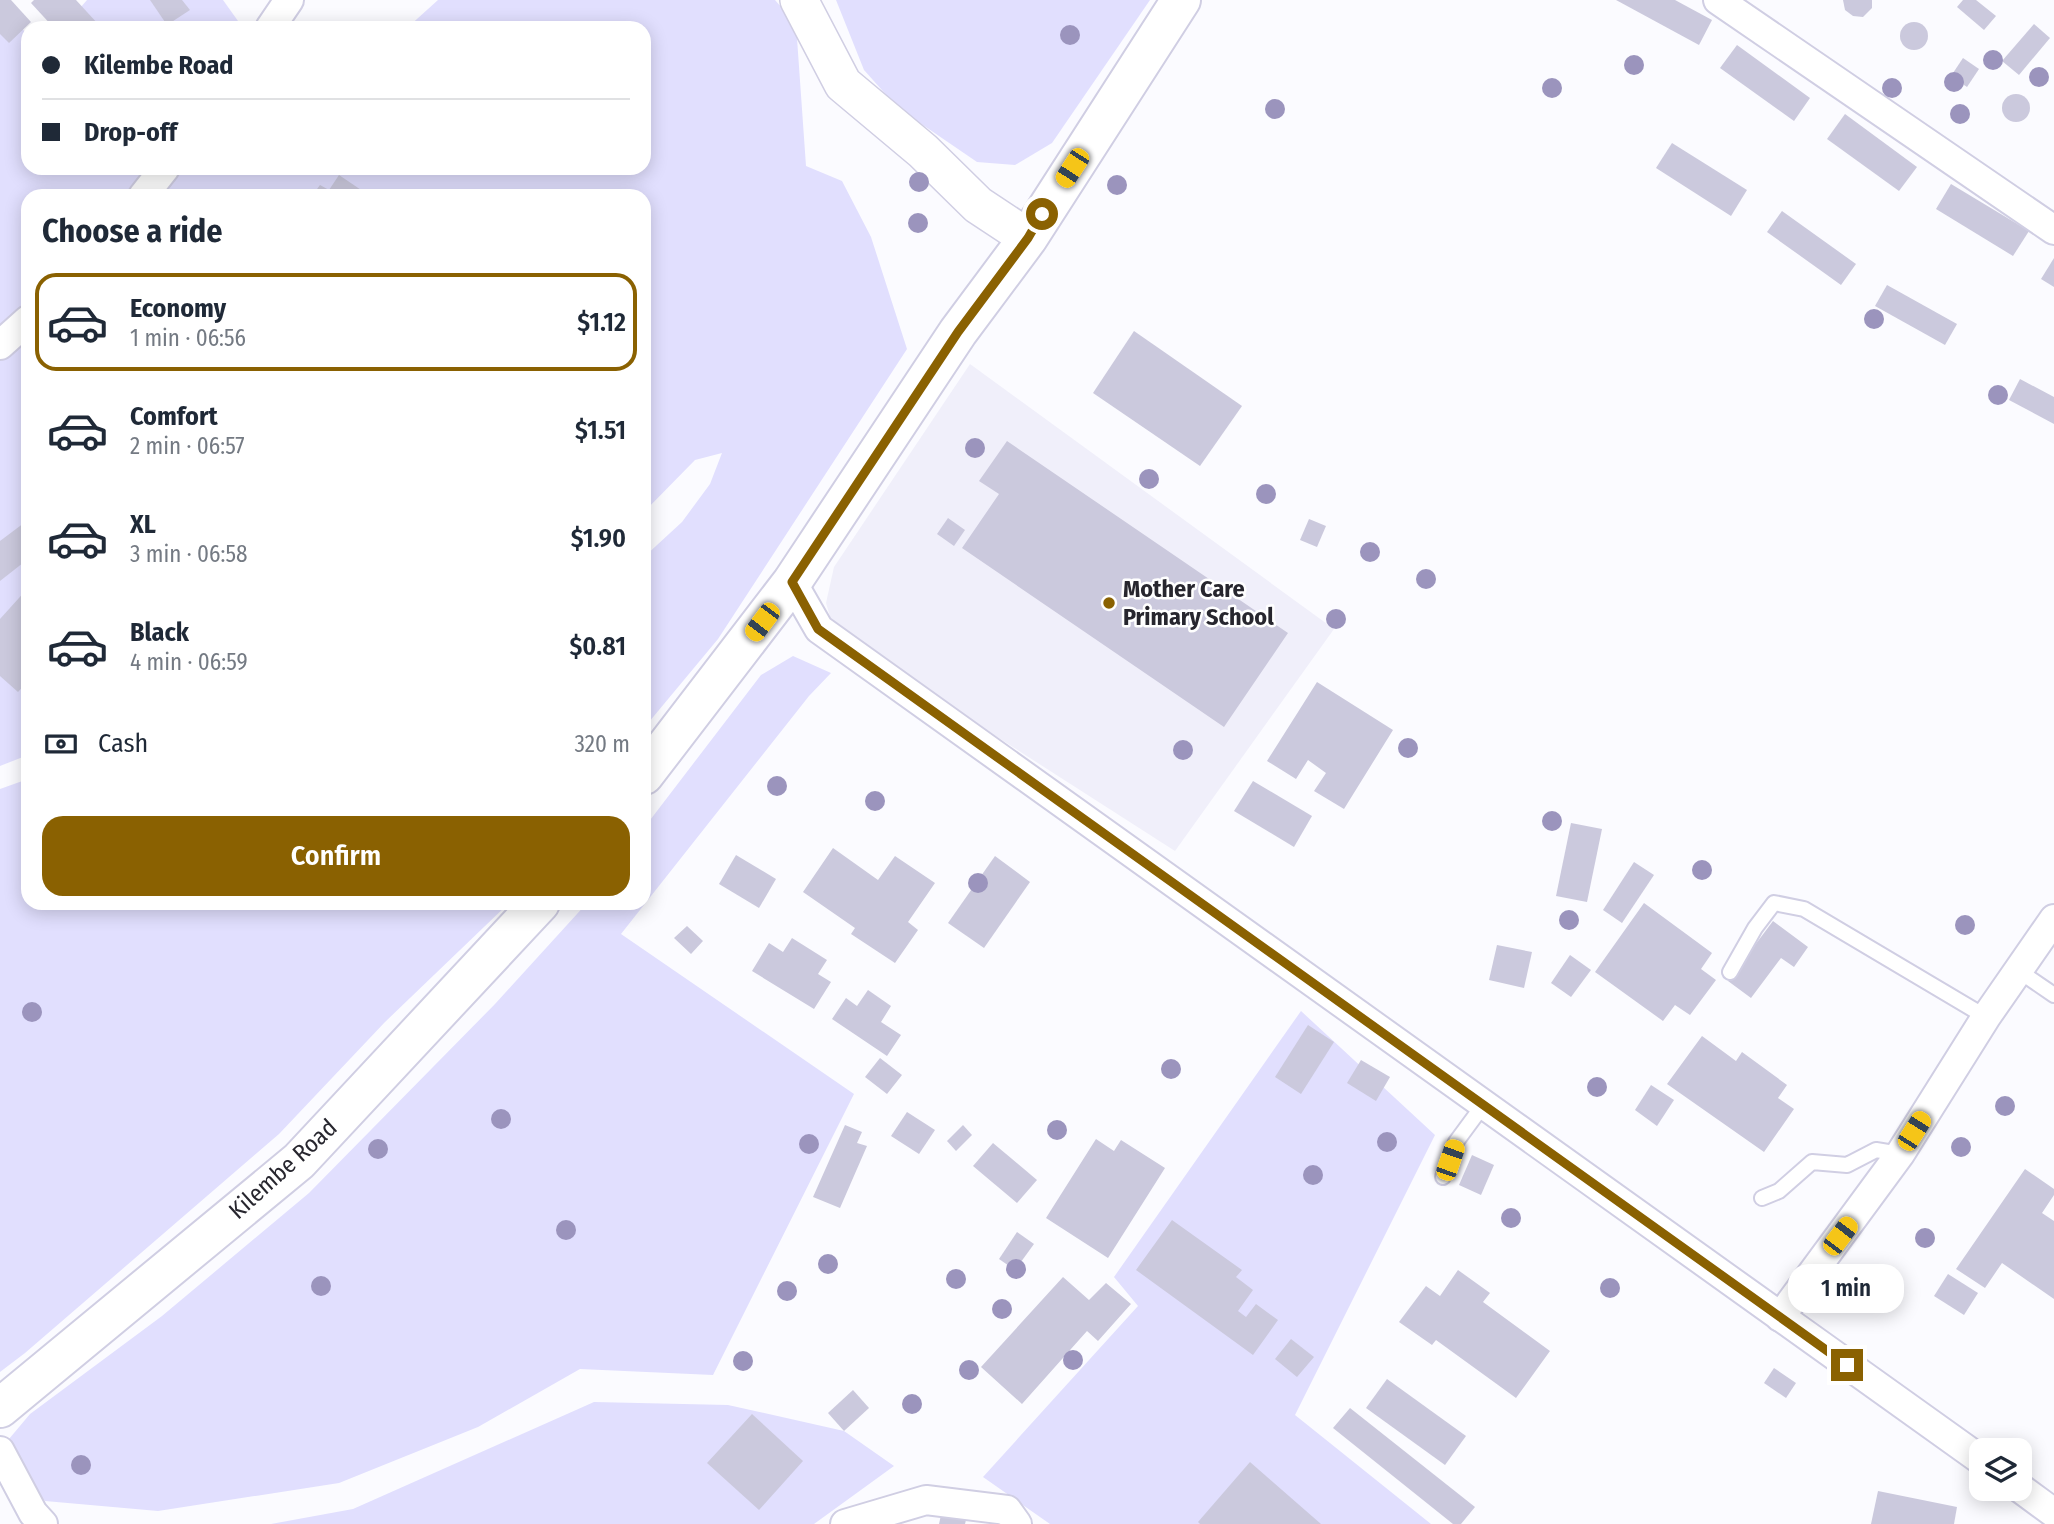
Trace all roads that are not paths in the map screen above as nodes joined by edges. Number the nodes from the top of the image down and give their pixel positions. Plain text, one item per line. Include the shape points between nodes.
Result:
1 (289, 0) edge
2 (799, 0) edge
3 (1181, 0) edge
4 (1718, 0) edge
5 (275, 21) edge
6 (2054, 230) edge
7 (1028, 238) junction
8 (21, 326) edge
9 (0, 345) edge
10 (792, 582) junction
11 (651, 766) edge
12 (533, 910) edge
13 (2054, 919) edge
14 (2019, 971) junction
15 (1730, 972) dead end
16 (2054, 995) edge
17 (1986, 1017) junction
18 (1484, 1104) junction
19 (1900, 1154) junction
20 (1443, 1177) dead end
21 (1762, 1198) dead end
22 (1780, 1317) junction
23 (0, 1408) edge
24 (0, 1451) edge
25 (1969, 1451) edge
26 (2032, 1497) edge
27 (2054, 1513) edge
28 (43, 1524) edge
29 (845, 1524) edge
30 (1017, 1524) edge

1 - 5 street
2 - 7 street via 843,84 923,151 978,205
3 - 7 main road
4 - 6 street
7 - 10 main road via 958,332
8 - 9 street
10 - 11 main road
10 - 18 street via 818,629
12 - 23 main road, Kilembe Road via 299,1161
13 - 14 street
14 - 16 lane
14 - 17 street
15 - 17 lane via 1774,903 1804,909
17 - 19 street
18 - 20 lane via 1456,1142
18 - 22 street
19 - 21 lane via 1876,1150 1847,1165 1812,1162 1779,1192
19 - 22 street
22 - 25 street
24 - 28 street
26 - 27 street
29 - 30 street via 926,1500 1007,1510

